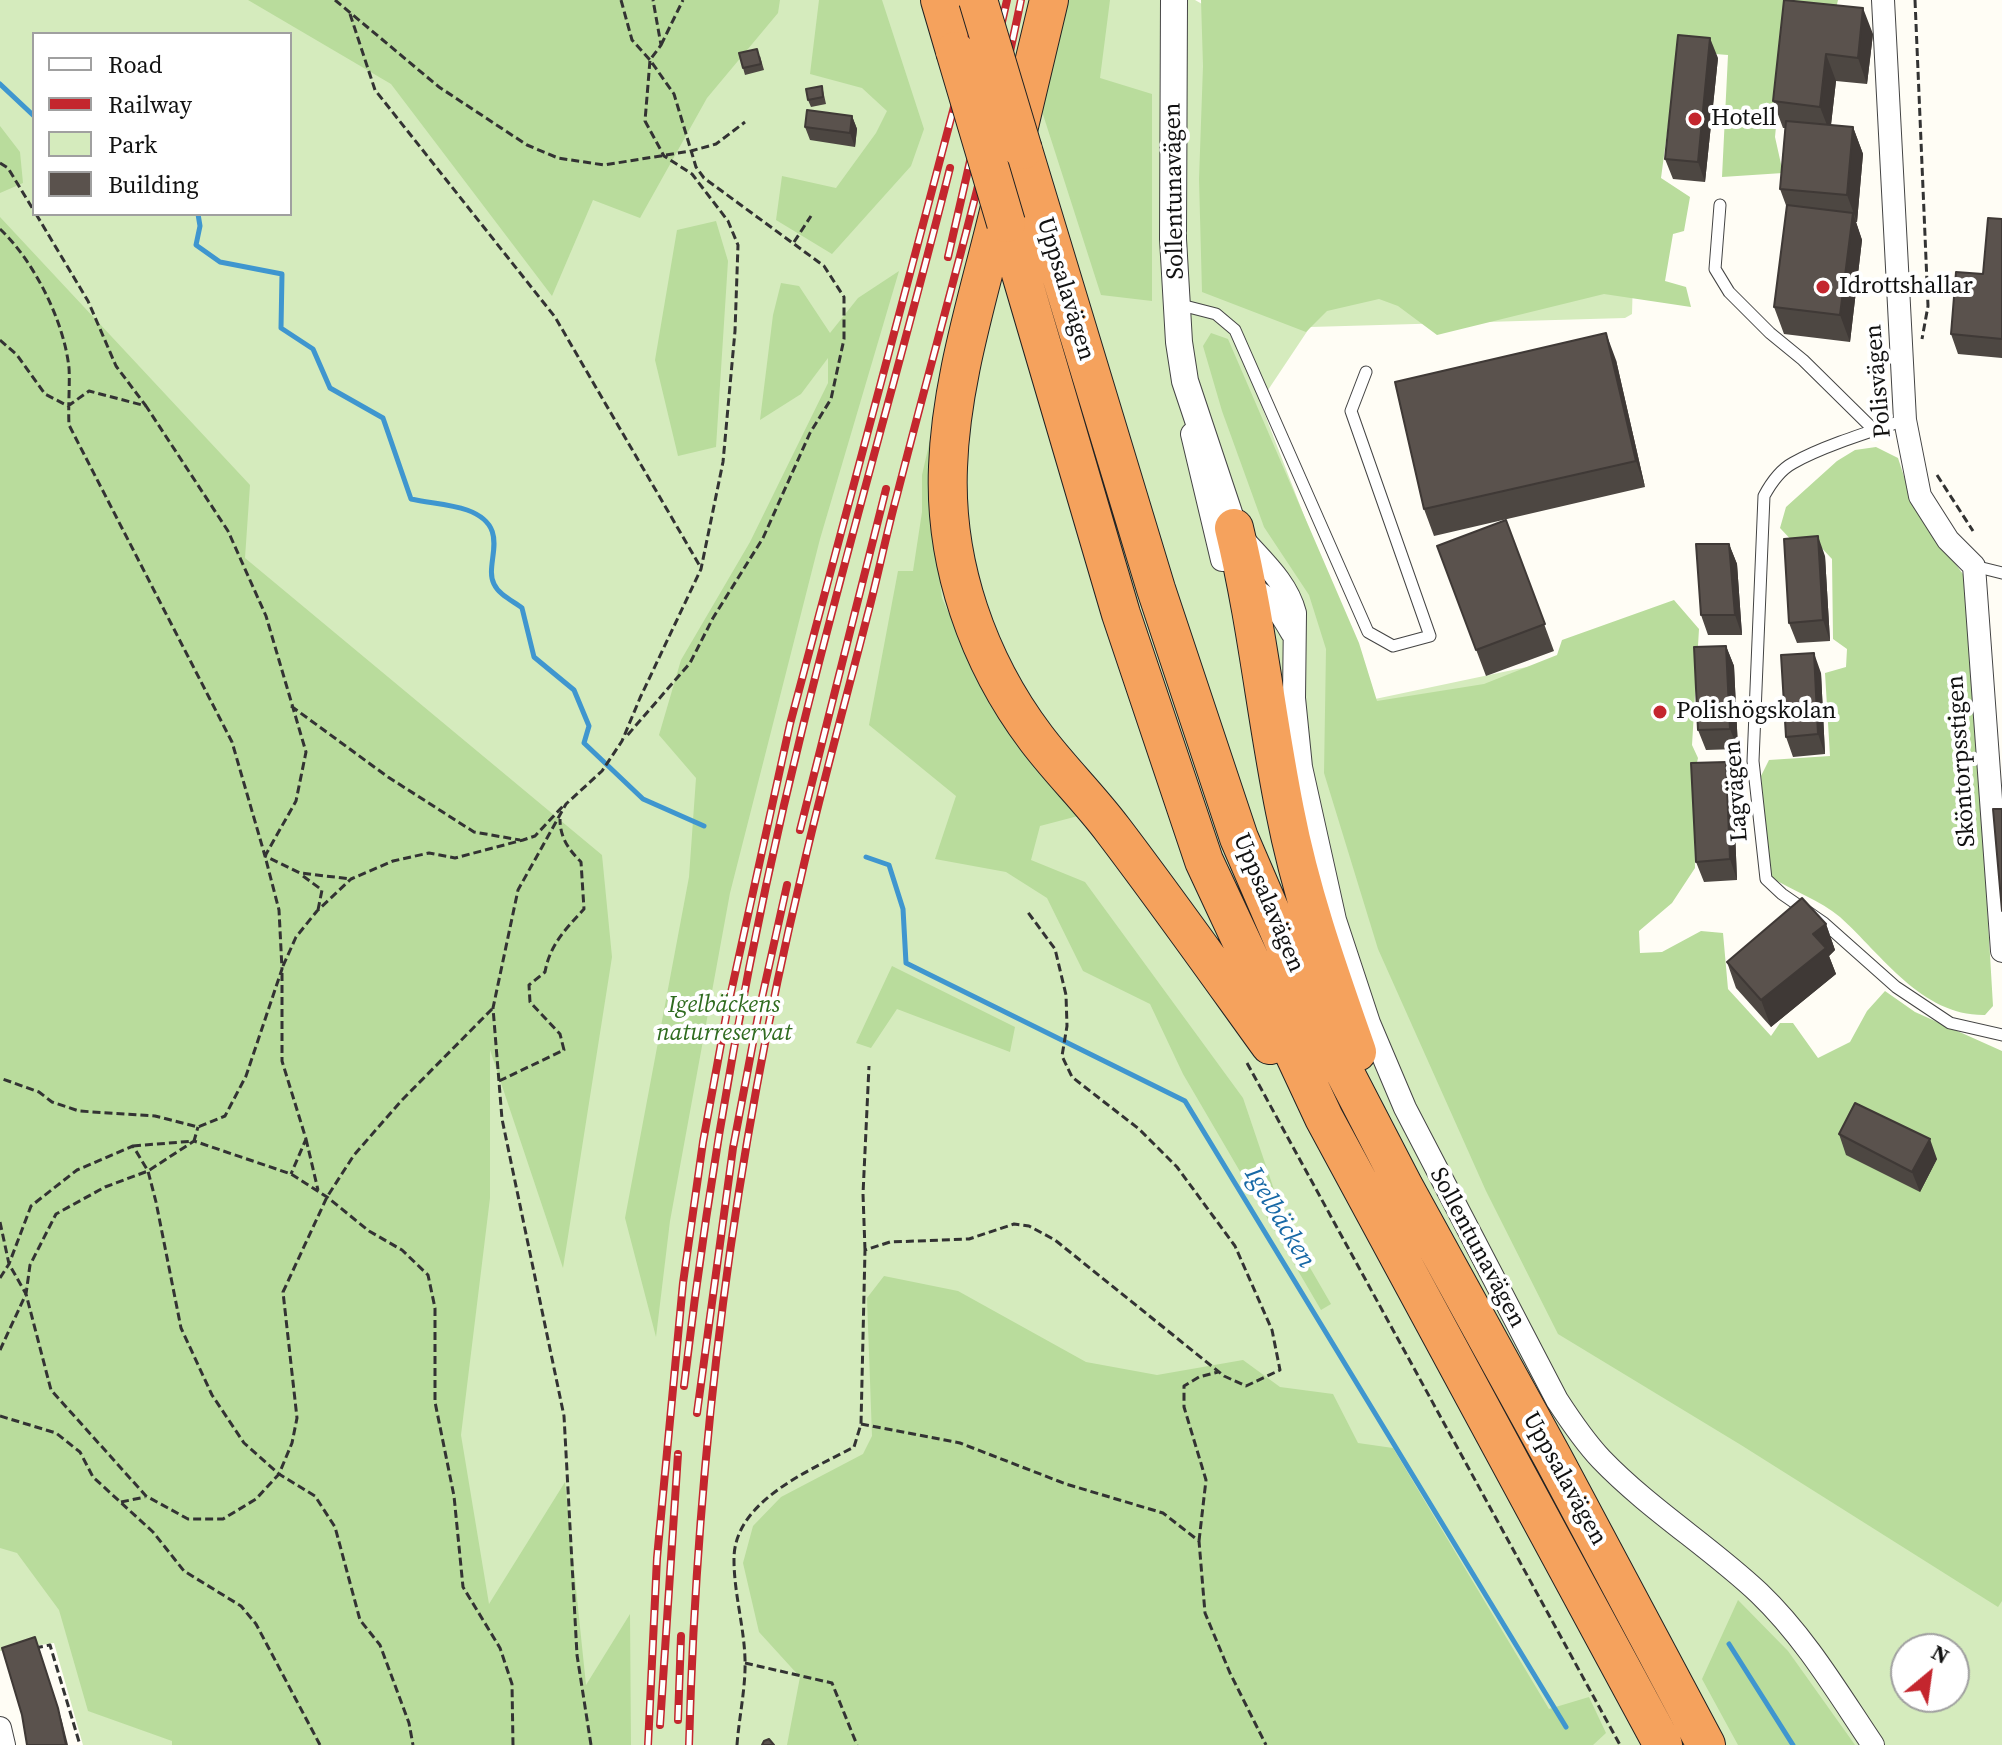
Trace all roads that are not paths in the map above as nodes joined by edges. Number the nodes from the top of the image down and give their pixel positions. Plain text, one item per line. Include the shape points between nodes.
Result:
1 (940, 0) edge
2 (978, 0) edge
3 (1049, 0) edge
4 (1174, 0) edge
5 (1883, 0) edge
6 (1720, 205) dead end
7 (1177, 303) junction
8 (1366, 372) dead end
9 (1185, 381) junction
10 (1905, 420) junction
11 (1874, 430) junction
12 (1234, 528) junction
13 (1974, 566) junction
14 (2002, 573) edge
15 (1248, 585) junction
16 (1294, 639) junction
17 (2002, 951) edge
18 (2002, 1035) edge
19 (1324, 1118) junction
20 (1404, 1187) junction
21 (0, 1728) edge
22 (4, 1745) edge
23 (1663, 1745) edge
24 (1706, 1745) edge
25 (1873, 1745) edge

1 - 19 highway, Uppsalavägen, bridge via 1121,614 1204,861
2 - 20 highway, Uppsalavägen, bridge via 1156,589 1239,838 1317,1019
3 - 19 highway via 950,429 949,516 964,598 977,636 1035,737 1142,869
4 - 7 street, Sollentunavägen
5 - 10 street, Polisvägen
6 - 11 lane via 1715,269 1729,292
7 - 8 lane via 1216,314 1235,330 1368,632 1393,646 1430,636 1351,411
7 - 9 street, Sollentunavägen
9 - 12 street, Sollentunavägen
9 - 15 street, Sollentunavägen via 1191,430 1222,559
10 - 11 lane, Lagvägen
10 - 13 street, Polisvägen via 1920,496 1948,540
11 - 18 lane, Lagvägen via 1792,464 1764,496 1753,761 1766,879 1950,1023
12 - 15 highway
12 - 16 street, Sollentunavägen via 1285,586 1295,613
13 - 14 lane
13 - 17 street, Sköntorpsstigen
15 - 16 street, Sollentunavägen via 1279,608
15 - 20 highway via 1298,870 1322,956
16 - 25 street, Sollentunavägen via 1301,767 1335,920 1369,1023 1405,1108 1484,1261 1576,1429 1652,1506 1761,1595 1808,1649
19 - 23 highway, Uppsalavägen
20 - 24 highway, Uppsalavägen
21 - 22 street

